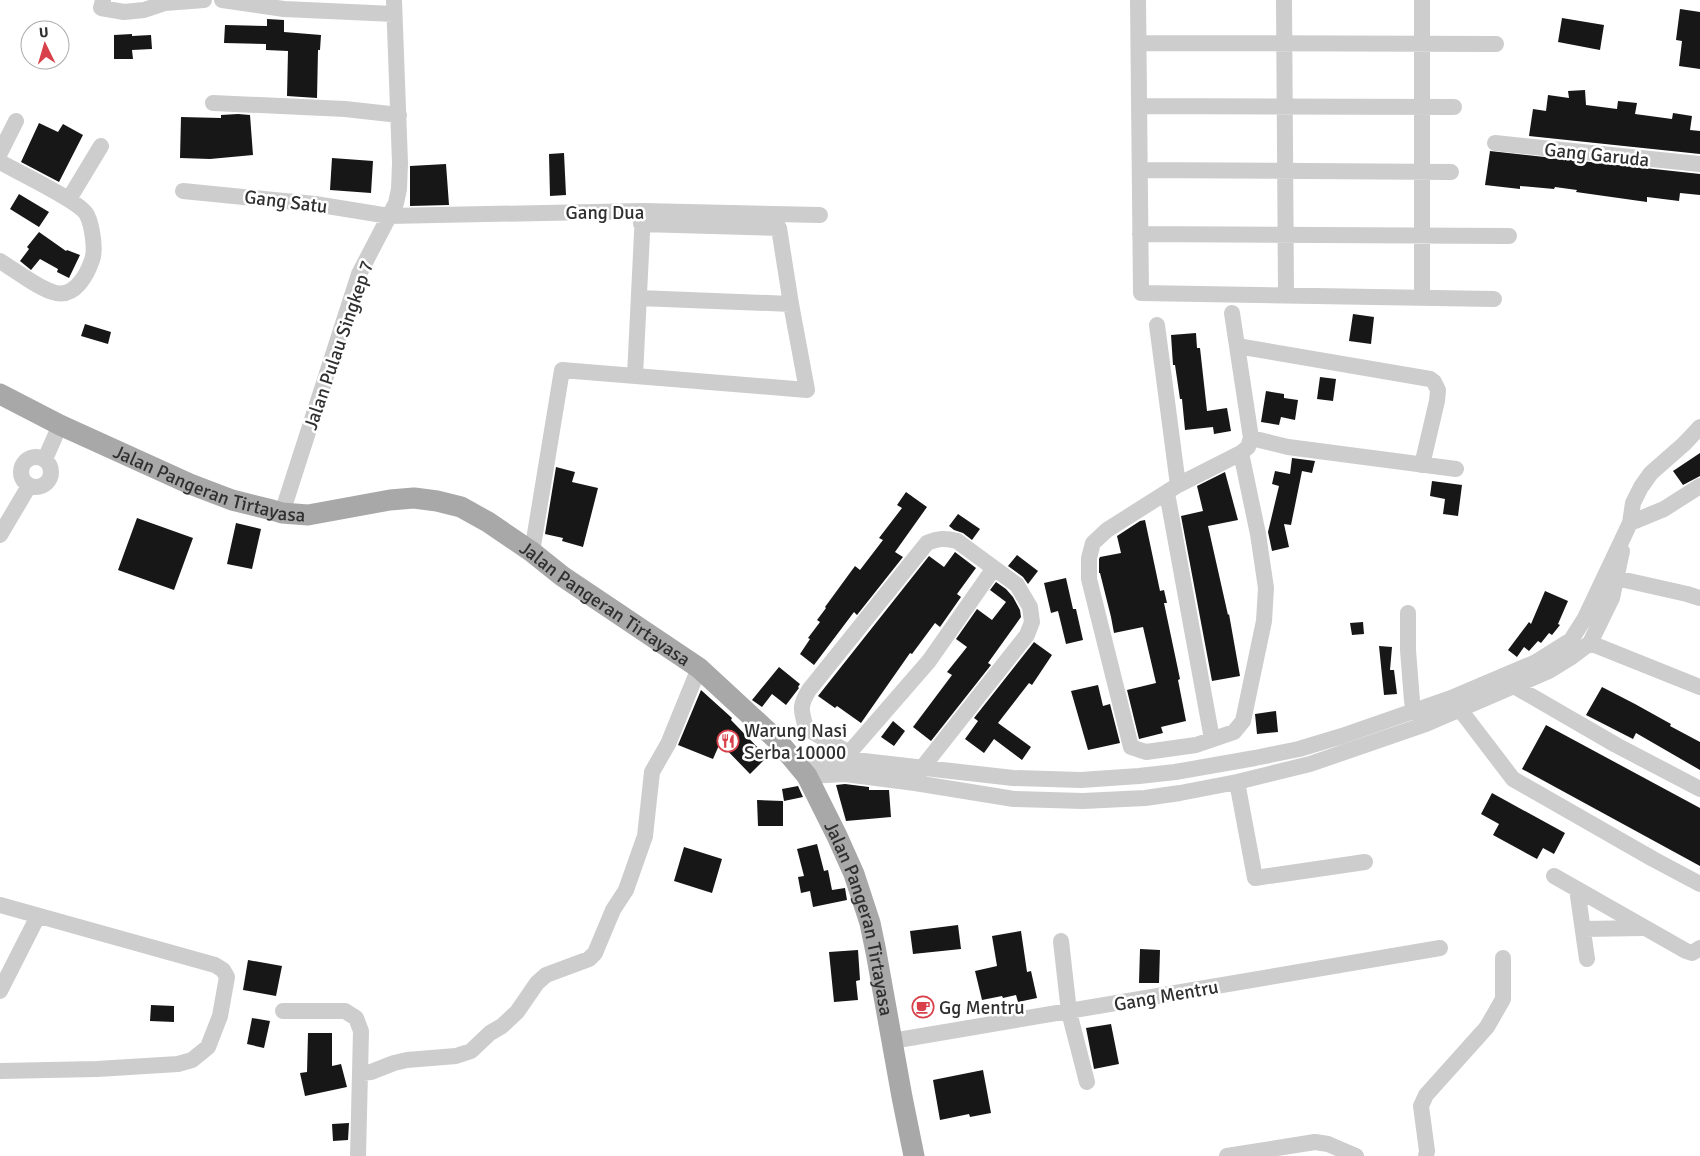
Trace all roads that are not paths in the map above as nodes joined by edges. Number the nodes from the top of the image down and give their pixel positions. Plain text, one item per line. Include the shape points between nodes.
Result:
1 (204, 0) edge
2 (222, 0) edge
3 (1138, 0) edge
4 (1284, 0) edge
5 (1422, 0) edge
6 (102, 4) edge
7 (394, 7) edge
8 (1139, 42) junction
9 (1284, 43) junction
10 (1422, 44) junction
11 (1496, 44) dead end
12 (213, 103) dead end
13 (1139, 106) junction
14 (1285, 106) junction
15 (1422, 106) junction
16 (1454, 107) dead end
17 (399, 115) junction
18 (16, 121) dead end
19 (1495, 143) dead end
20 (101, 146) dead end
21 (0, 153) edge
22 (0, 162) edge
23 (1700, 164) edge
24 (1140, 170) junction
25 (1285, 171) junction
26 (1422, 172) junction
27 (1451, 172) dead end
28 (183, 191) dead end
29 (69, 199) junction
30 (820, 215) dead end
31 (389, 216) junction
32 (642, 217) junction
33 (1140, 234) junction
34 (1285, 235) junction
35 (1422, 236) junction
36 (1509, 236) dead end
37 (0, 261) edge
38 (1286, 295) junction
39 (1422, 297) junction
40 (639, 298) junction
41 (1494, 298) dead end
42 (791, 304) junction
43 (1232, 313) dead end
44 (1157, 325) dead end
45 (1237, 346) junction
46 (634, 376) junction
47 (0, 394) edge
48 (60, 425) junction
49 (1700, 427) edge
50 (1251, 438) junction
51 (1241, 453) junction
52 (1422, 465) junction
53 (1456, 469) dead end
54 (1700, 486) edge
55 (1172, 489) junction
56 (282, 513) junction
57 (1628, 526) junction
58 (0, 535) edge
59 (532, 552) junction
60 (994, 568) junction
61 (1611, 577) junction
62 (1700, 598) edge
63 (1408, 613) dead end
64 (1590, 644) junction
65 (700, 668) junction
66 (1507, 682) junction
67 (1700, 687) edge
68 (1455, 704) junction
69 (1416, 710) junction
70 (1426, 724) junction
71 (1212, 739) junction
72 (1196, 745) junction
73 (847, 762) junction
74 (922, 768) junction
75 (1201, 768) junction
76 (802, 771) junction
77 (1160, 773) junction
78 (1025, 778) junction
79 (1237, 782) junction
80 (915, 783) junction
81 (1206, 788) junction
82 (1700, 789) edge
83 (1164, 796) junction
84 (1025, 799) junction
85 (1365, 862) dead end
86 (1554, 876) dead end
87 (1700, 884) edge
88 (1577, 889) junction
89 (0, 906) edge
90 (38, 916) junction
91 (1645, 928) junction
92 (1583, 929) junction
93 (1061, 941) dead end
94 (1440, 948) dead end
95 (1700, 948) edge
96 (1504, 958) dead end
97 (1587, 959) dead end
98 (0, 992) edge
99 (283, 1011) dead end
100 (1069, 1012) junction
101 (892, 1041) junction
102 (0, 1071) edge
103 (360, 1073) junction
104 (1087, 1082) dead end
105 (358, 1156) edge
106 (914, 1156) edge
107 (1227, 1156) edge
108 (1356, 1156) edge
109 (1426, 1156) edge

1 - 6 street via 165,3 124,12
2 - 7 street via 284,9
3 - 8 street
4 - 9 street
5 - 10 street
7 - 17 street, Jalan Pulau Singkep 7
8 - 9 street
8 - 13 street
9 - 10 street
9 - 14 street
10 - 11 street
10 - 15 street
12 - 17 street via 345,109
13 - 14 street
13 - 24 street
14 - 15 street
14 - 25 street
15 - 16 street
15 - 26 street
17 - 31 street, Jalan Pulau Singkep 7 via 400,189
18 - 21 street
19 - 23 street, Gang Garuda
20 - 29 street
22 - 29 street
24 - 25 street
24 - 33 street
25 - 26 street
25 - 34 street
26 - 27 street
26 - 35 street
28 - 31 street, Gang Satu via 315,204
29 - 37 street via 87,214 93,236 93,259 72,291 58,294 46,290
30 - 32 street, Gang Dua
31 - 32 street, Gang Dua
31 - 56 street, Jalan Pulau Singkep 7 via 359,274
32 - 40 street
32 - 42 street via 779,228
33 - 34 street
33 - 38 street via 1141,293
34 - 35 street
34 - 38 street
35 - 36 street
35 - 39 street
38 - 39 street
39 - 41 street
40 - 42 street
40 - 46 street
42 - 46 street via 807,390
43 - 45 street
44 - 55 street
45 - 50 street
45 - 52 street via 1430,379 1438,390 1437,401
46 - 59 street via 562,370
47 - 48 main road, Jalan Pangeran Tirtayasa
48 - 56 main road, Jalan Pangeran Tirtayasa via 190,484 232,500
48 - 58 street via 44,459 31,458 22,465 21,477 29,486
49 - 57 street via 1651,473 1633,503
50 - 51 street
50 - 52 street
51 - 55 street
51 - 71 street via 1266,588 1264,621 1243,721 1234,732
52 - 53 street
54 - 57 street via 1664,509
55 - 71 street
55 - 72 street via 1107,530 1093,543 1089,579 1131,747 1146,752
56 - 59 main road, Jalan Pangeran Tirtayasa via 308,514 414,498 437,501 461,506
57 - 61 street
59 - 65 main road, Jalan Pangeran Tirtayasa via 562,576
60 - 73 street via 929,661
60 - 73 street via 957,541 946,538 928,543 809,690 802,702 806,728
60 - 74 street via 1017,585 1030,607 1032,622 1027,635
61 - 62 street
61 - 64 street via 1612,598
61 - 66 street via 1571,640
63 - 69 street via 1410,685
64 - 66 street via 1549,671
64 - 67 street
65 - 76 main road, Jalan Pangeran Tirtayasa via 772,736
65 - 103 street via 668,744 652,772 645,836 626,890 595,953 589,959 546,975 517,1012 471,1051 456,1056 394,1063
66 - 68 street
66 - 82 street
68 - 69 street
68 - 70 street
68 - 87 street via 1513,779
69 - 70 street
69 - 75 street via 1298,749
70 - 79 street via 1310,764
71 - 72 street
72 - 75 street
73 - 74 street
73 - 76 street
73 - 80 street
74 - 78 street
74 - 80 street
75 - 77 street
75 - 81 street
76 - 101 main road, Jalan Pangeran Tirtayasa via 830,820 854,874 870,922
77 - 78 street via 1081,780
77 - 83 street
78 - 84 street
79 - 81 street
79 - 85 street via 1255,878
80 - 84 street
81 - 83 street
83 - 84 street via 1083,801
86 - 88 street
88 - 91 street
88 - 92 street
89 - 90 street
90 - 98 street
90 - 102 street via 215,965 227,977 220,1016 208,1047 185,1062 97,1069
91 - 92 street
91 - 95 street via 1686,952 1692,953
92 - 97 street
93 - 100 street
94 - 100 street, Gang Mentru
96 - 109 street via 1503,999 1487,1027 1426,1095 1421,1106
99 - 103 street via 345,1011 356,1018 361,1032
100 - 101 street, Gang Mentru
100 - 104 street
101 - 106 main road, Jalan Pangeran Tirtayasa
103 - 105 street
107 - 108 street via 1315,1142

